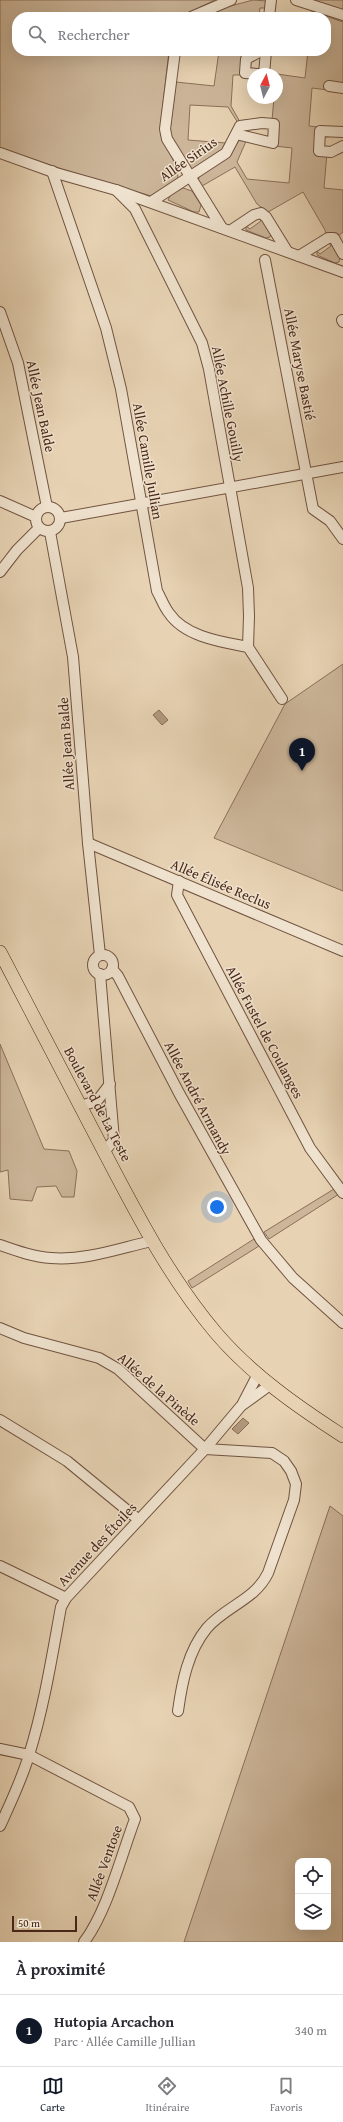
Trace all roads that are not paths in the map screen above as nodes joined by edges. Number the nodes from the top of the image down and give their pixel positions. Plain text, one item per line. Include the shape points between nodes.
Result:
1 (231, 0) edge
2 (271, 0) edge
3 (296, 0) edge
4 (203, 12) edge
5 (270, 12) edge
6 (343, 15) edge
7 (173, 56) edge
8 (252, 56) edge
9 (266, 56) edge
10 (265, 68) edge
11 (247, 73) edge
12 (328, 86) dead end
13 (343, 88) edge
14 (343, 132) edge
15 (236, 134) dead end
16 (343, 146) edge
17 (0, 154) edge
18 (52, 171) junction
19 (189, 177) junction
20 (116, 190) junction
21 (151, 202) junction
22 (226, 229) junction
23 (287, 251) junction
24 (343, 254) edge
25 (299, 256) junction
26 (265, 260) dead end
27 (343, 272) edge
28 (0, 312) edge
29 (343, 466) edge
30 (306, 474) junction
31 (230, 488) junction
32 (0, 501) edge
33 (142, 504) junction
34 (47, 507) junction
35 (36, 517) junction
36 (61, 518) junction
37 (39, 528) junction
38 (50, 532) junction
39 (343, 539) edge
40 (0, 572) edge
41 (248, 647) junction
42 (282, 699) dead end
43 (88, 843) junction
44 (179, 882) junction
45 (343, 951) edge
46 (0, 952) edge
47 (100, 955) junction
48 (112, 969) junction
49 (100, 974) junction
50 (110, 1084) junction
51 (80, 1106) junction
52 (104, 1152) junction
53 (342, 1190) edge
54 (152, 1241) junction
55 (0, 1245) edge
56 (343, 1323) edge
57 (0, 1328) edge
58 (258, 1374) junction
59 (270, 1384) junction
60 (242, 1406) junction
61 (0, 1420) edge
62 (343, 1436) edge
63 (205, 1449) junction
64 (139, 1520) junction
65 (0, 1566) edge
66 (66, 1598) junction
67 (178, 1711) dead end
68 (0, 1748) edge
69 (29, 1755) junction
70 (0, 1826) edge
71 (84, 1942) edge

1 - 4 street
2 - 5 street
3 - 6 street
7 - 19 street via 166,139
8 - 11 street via 246,59
9 - 10 street
12 - 13 street
14 - 16 street via 320,131 319,151 332,152
15 - 19 street, Allée Sirius via 226,153
17 - 18 street, Allée Achille Gouilly
18 - 20 street, Allée Achille Gouilly
18 - 33 street, Allée Camille Jullian via 106,328 121,389
19 - 21 street, Allée Sirius
19 - 22 street
20 - 21 street
20 - 31 street, Allée Achille Gouilly via 135,209 202,343
21 - 22 street
22 - 23 street
22 - 23 street via 261,213
23 - 25 street
24 - 25 street via 334,238 328,238
25 - 27 street
26 - 30 street, Allée Maryse Bastié
28 - 34 street, Allée Jean Balde via 18,363
29 - 30 street
30 - 31 street
30 - 39 street, Allée Maryse Bastié via 313,509 330,521
31 - 33 street
31 - 41 street, Allée Achille Gouilly via 248,588
32 - 35 street
33 - 36 street
33 - 41 street, Allée Camille Jullian via 158,591 169,614 189,631 213,640
34 - 35 street via 40,510
34 - 36 street via 55,509
35 - 37 street
36 - 38 street via 57,529
37 - 38 street
37 - 40 street
38 - 43 street, Allée Jean Balde via 73,657
41 - 42 street
43 - 44 street, Allée Élisée Reclus
43 - 47 street, Allée Jean Balde
44 - 45 street, Allée Élisée Reclus
44 - 53 street, Allée Fustel de Coulanges via 177,895 310,1148
46 - 51 main road, Boulevard de La Teste
47 - 48 street via 106,955 111,959
47 - 49 street via 93,964
48 - 49 street via 107,974
48 - 56 street, Allée André Armandy via 261,1240 293,1278
49 - 50 street
50 - 51 street via 97,1101
50 - 52 street via 114,1140
51 - 52 main road, Boulevard de La Teste
52 - 54 main road, Boulevard de La Teste
54 - 55 street via 82,1257 51,1258 27,1254
54 - 58 main road, Boulevard de La Teste via 183,1291 217,1334
57 - 63 street, Allée de la Pinède via 24,1338 99,1358 118,1369
58 - 59 main road, Boulevard de La Teste
58 - 60 street, Avenue des Étoiles
59 - 60 street, Avenue des Étoiles
59 - 62 main road, Boulevard de La Teste
60 - 63 street, Avenue des Étoiles
61 - 64 street via 67,1461
63 - 64 street, Avenue des Étoiles
63 - 67 street via 272,1453 284,1461 296,1484 294,1500 264,1582 204,1633 183,1679
64 - 66 street, Avenue des Étoiles
65 - 66 street
66 - 69 street, Avenue des Étoiles via 61,1607
68 - 69 street, Allée Ventose
69 - 70 street, Avenue des Étoiles via 19,1785
69 - 71 street, Allée Ventose via 129,1807 135,1819 100,1915

